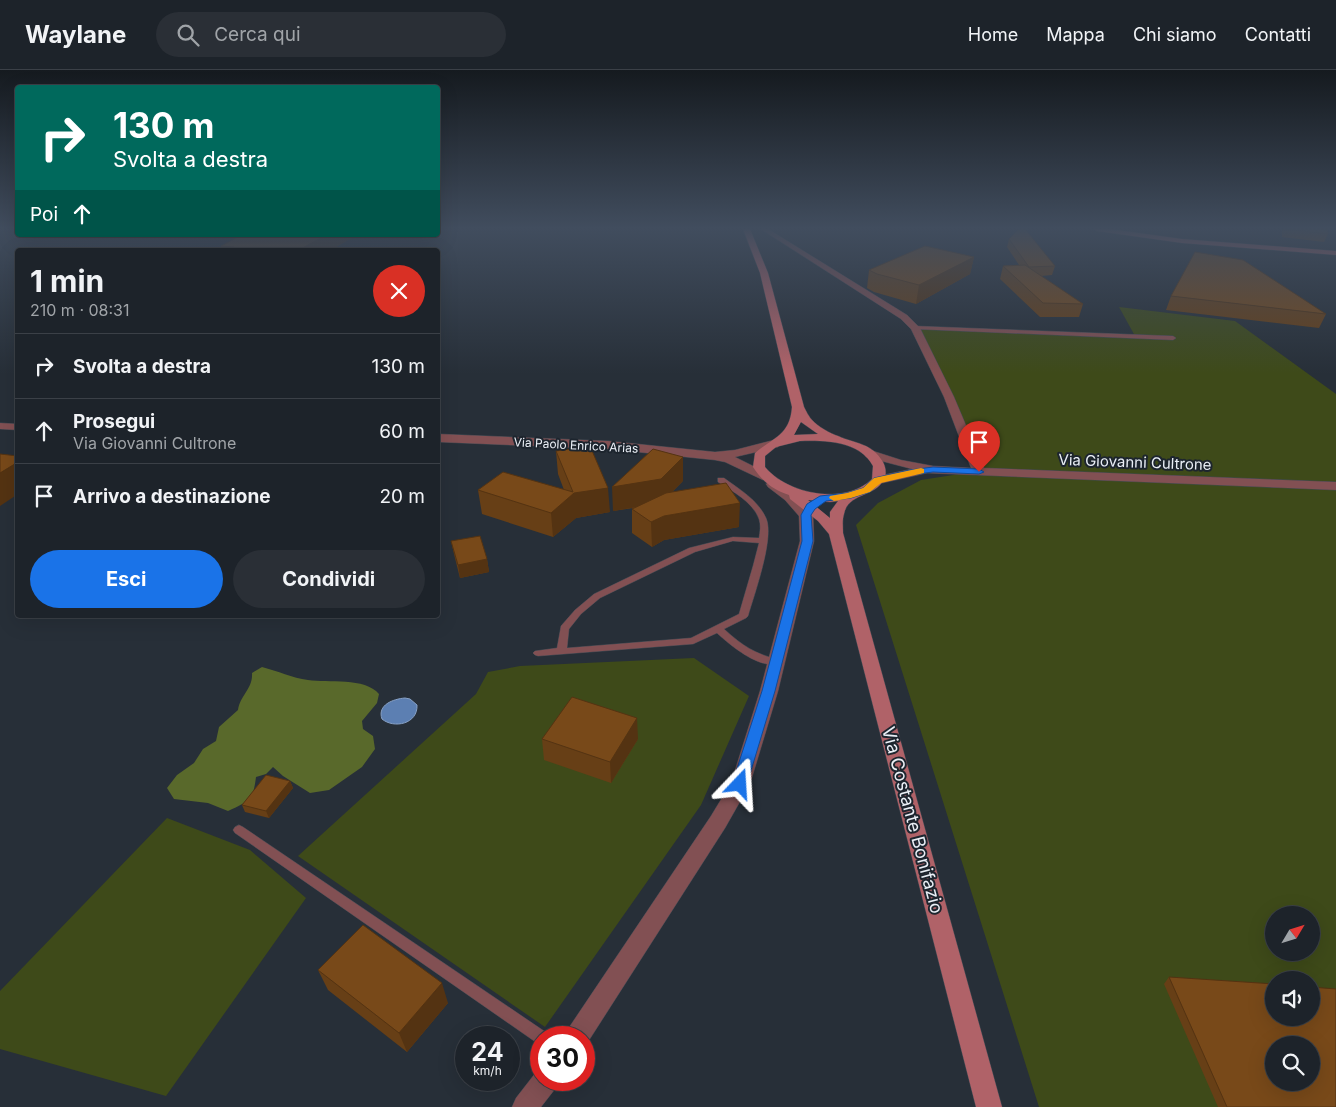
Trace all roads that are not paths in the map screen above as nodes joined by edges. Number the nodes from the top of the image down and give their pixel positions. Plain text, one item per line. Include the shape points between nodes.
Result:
1 (765, 277) edge
2 (841, 277) edge
3 (914, 328) junction
4 (1173, 338) dead end
5 (798, 407) junction
6 (0, 426) edge
7 (15, 427) edge
8 (440, 438) edge
9 (838, 440) junction
10 (776, 443) junction
11 (870, 454) junction
12 (714, 456) junction
13 (933, 470) junction
14 (979, 472) junction
15 (721, 480) dead end
16 (768, 480) junction
17 (878, 480) junction
18 (1336, 486) edge
19 (786, 491) junction
20 (848, 496) junction
21 (824, 498) junction
22 (808, 511) junction
23 (836, 534) junction
24 (763, 541) junction
25 (717, 628) junction
26 (562, 651) junction
27 (538, 653) dead end
28 (776, 662) junction
29 (239, 830) dead end
30 (585, 1026) edge
31 (530, 1030) edge
32 (537, 1091) edge
33 (525, 1107) edge
34 (989, 1107) edge

1 - 5 main road
2 - 3 street via 904,317
3 - 4 lane
3 - 14 street via 949,397
5 - 9 main road via 808,423
5 - 10 main road via 793,430
6 - 7 street
8 - 12 street, Via Paolo Enrico Arias via 608,445
9 - 10 main road via 807,437
9 - 11 main road
10 - 12 street
10 - 16 main road via 758,460 758,468
11 - 13 street
11 - 17 main road via 877,462
12 - 16 street via 729,459
13 - 14 street, Via Giovanni Cultrone
13 - 17 street
14 - 18 street, Via Giovanni Cultrone
15 - 24 lane via 750,501 764,520
16 - 19 main road
16 - 22 street
17 - 20 main road via 866,490
19 - 21 main road
19 - 22 main road
20 - 21 main road
20 - 23 main road via 837,512
21 - 22 street
22 - 23 main road
22 - 28 street via 807,541
23 - 34 main road, Via Costante Bonifazio
24 - 25 lane via 743,616
24 - 26 lane via 733,539 692,550 597,596 564,628
25 - 26 lane via 693,641
25 - 28 lane via 754,658
26 - 27 lane
28 - 30 street via 740,784
29 - 31 lane
32 - 33 street

